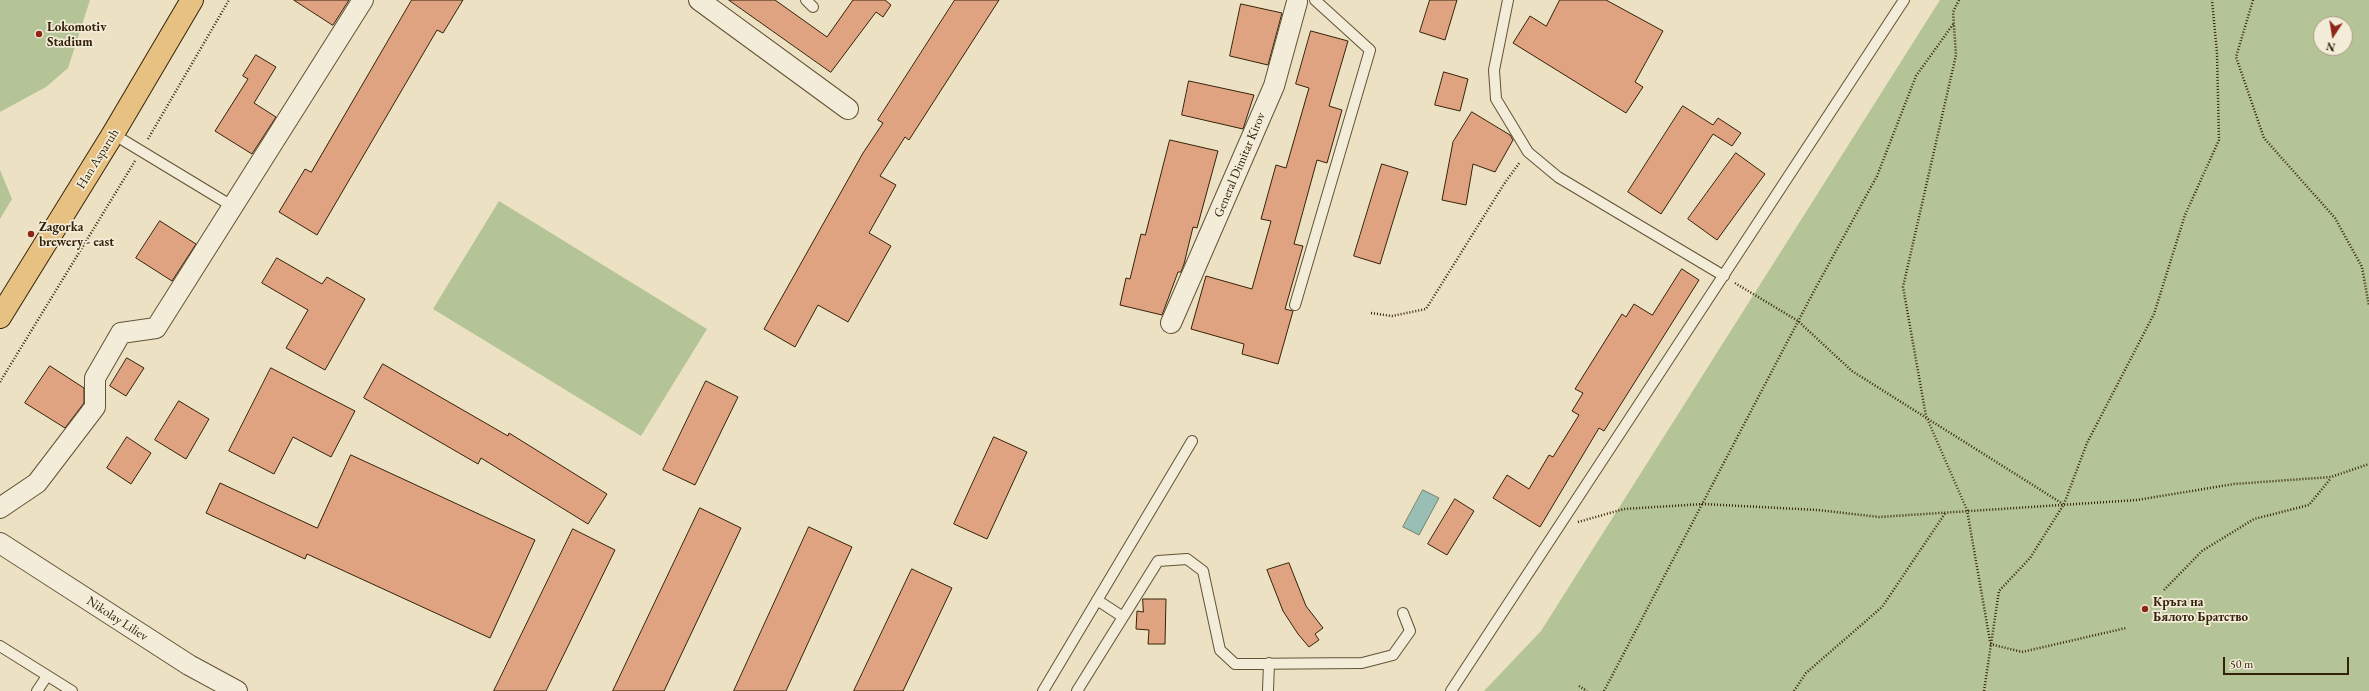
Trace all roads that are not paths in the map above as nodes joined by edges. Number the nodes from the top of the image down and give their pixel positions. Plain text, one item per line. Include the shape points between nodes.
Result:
1 (192, 0) edge
2 (363, 0) edge
3 (699, 0) edge
4 (1508, 0) edge
5 (1904, 0) edge
6 (1302, 1) edge
7 (848, 109) dead end
8 (113, 134) junction
9 (232, 206) junction
10 (1724, 276) junction
11 (1295, 305) dead end
12 (0, 317) edge
13 (1171, 323) dead end
14 (1192, 441) dead end
15 (0, 508) edge
16 (0, 543) edge
17 (1097, 600) junction
18 (1403, 613) dead end
19 (1123, 617) junction
20 (0, 646) edge
21 (1269, 663) junction
22 (47, 676) junction
23 (37, 691) edge
24 (72, 691) edge
25 (237, 691) edge
26 (1042, 691) edge
27 (1077, 691) edge
28 (1268, 691) edge
29 (1451, 691) edge

1 - 8 main road, Han Asparuh
2 - 9 street
3 - 7 street
4 - 10 lane via 1494,70 1496,99 1528,152 1558,177
5 - 10 lane
6 - 11 lane via 1370,50
6 - 13 street, General Dimitar Kirov via 1274,86
8 - 9 lane
8 - 12 main road, Han Asparuh
9 - 15 street via 156,328 121,333 95,378 95,406 37,483
10 - 29 lane
14 - 17 lane
16 - 25 street, Nikolay Liliev via 189,665
17 - 19 lane
17 - 26 lane
18 - 21 lane via 1410,631 1393,655 1362,663
19 - 21 lane via 1158,561 1187,559 1203,571 1220,650 1236,664
19 - 27 lane
20 - 22 lane
21 - 28 lane
22 - 23 lane
22 - 24 lane

